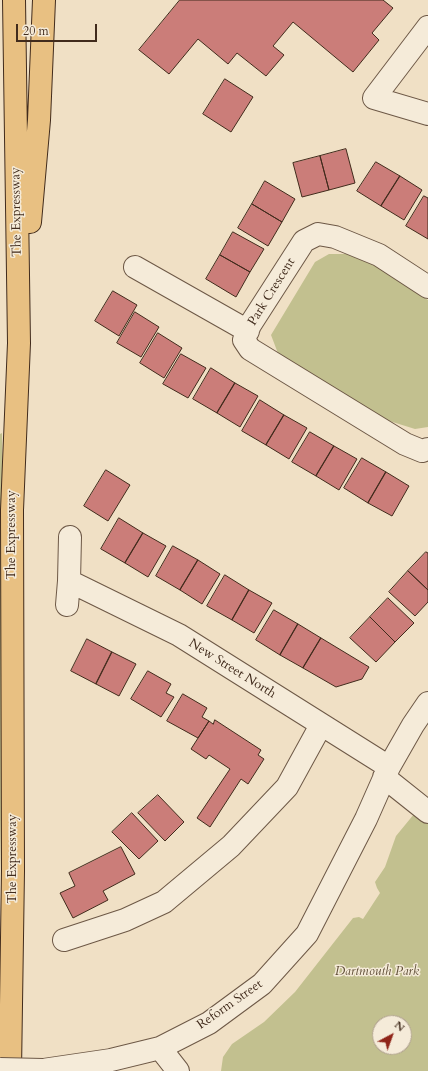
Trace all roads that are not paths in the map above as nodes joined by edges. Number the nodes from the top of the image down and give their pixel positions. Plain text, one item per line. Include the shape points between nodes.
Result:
1 (14, 0) edge
2 (44, 0) edge
3 (428, 27) edge
4 (428, 114) edge
5 (135, 267) dead end
6 (428, 287) edge
7 (248, 331) junction
8 (19, 343) junction
9 (428, 450) edge
10 (70, 537) dead end
11 (69, 581) junction
12 (67, 605) dead end
13 (428, 703) edge
14 (321, 725) junction
15 (387, 772) junction
16 (428, 812) edge
17 (64, 940) dead end
18 (160, 1048) junction
19 (0, 1069) edge
20 (44, 1070) edge
21 (10, 1071) edge
22 (178, 1071) edge

1 - 8 highway, The Expressway
2 - 8 highway via 39,120
3 - 4 street via 374,98
5 - 7 street
6 - 7 street, Park Crescent via 379,254 335,236 318,234 304,241
7 - 9 street, Park Crescent via 244,340 250,349 405,444 422,451
8 - 21 highway, The Expressway via 12,510 13,870
10 - 11 street
11 - 12 street
11 - 14 street, New Street North via 179,635
13 - 15 street, Reform Street
14 - 15 street, New Street North
14 - 17 street via 287,787 231,846 164,902 125,920
15 - 16 street, New Street North
15 - 18 street, Reform Street via 307,934 262,984 209,1023
18 - 20 street, Reform Street via 111,1060
18 - 22 street
19 - 20 street, Reform Street, bridge

